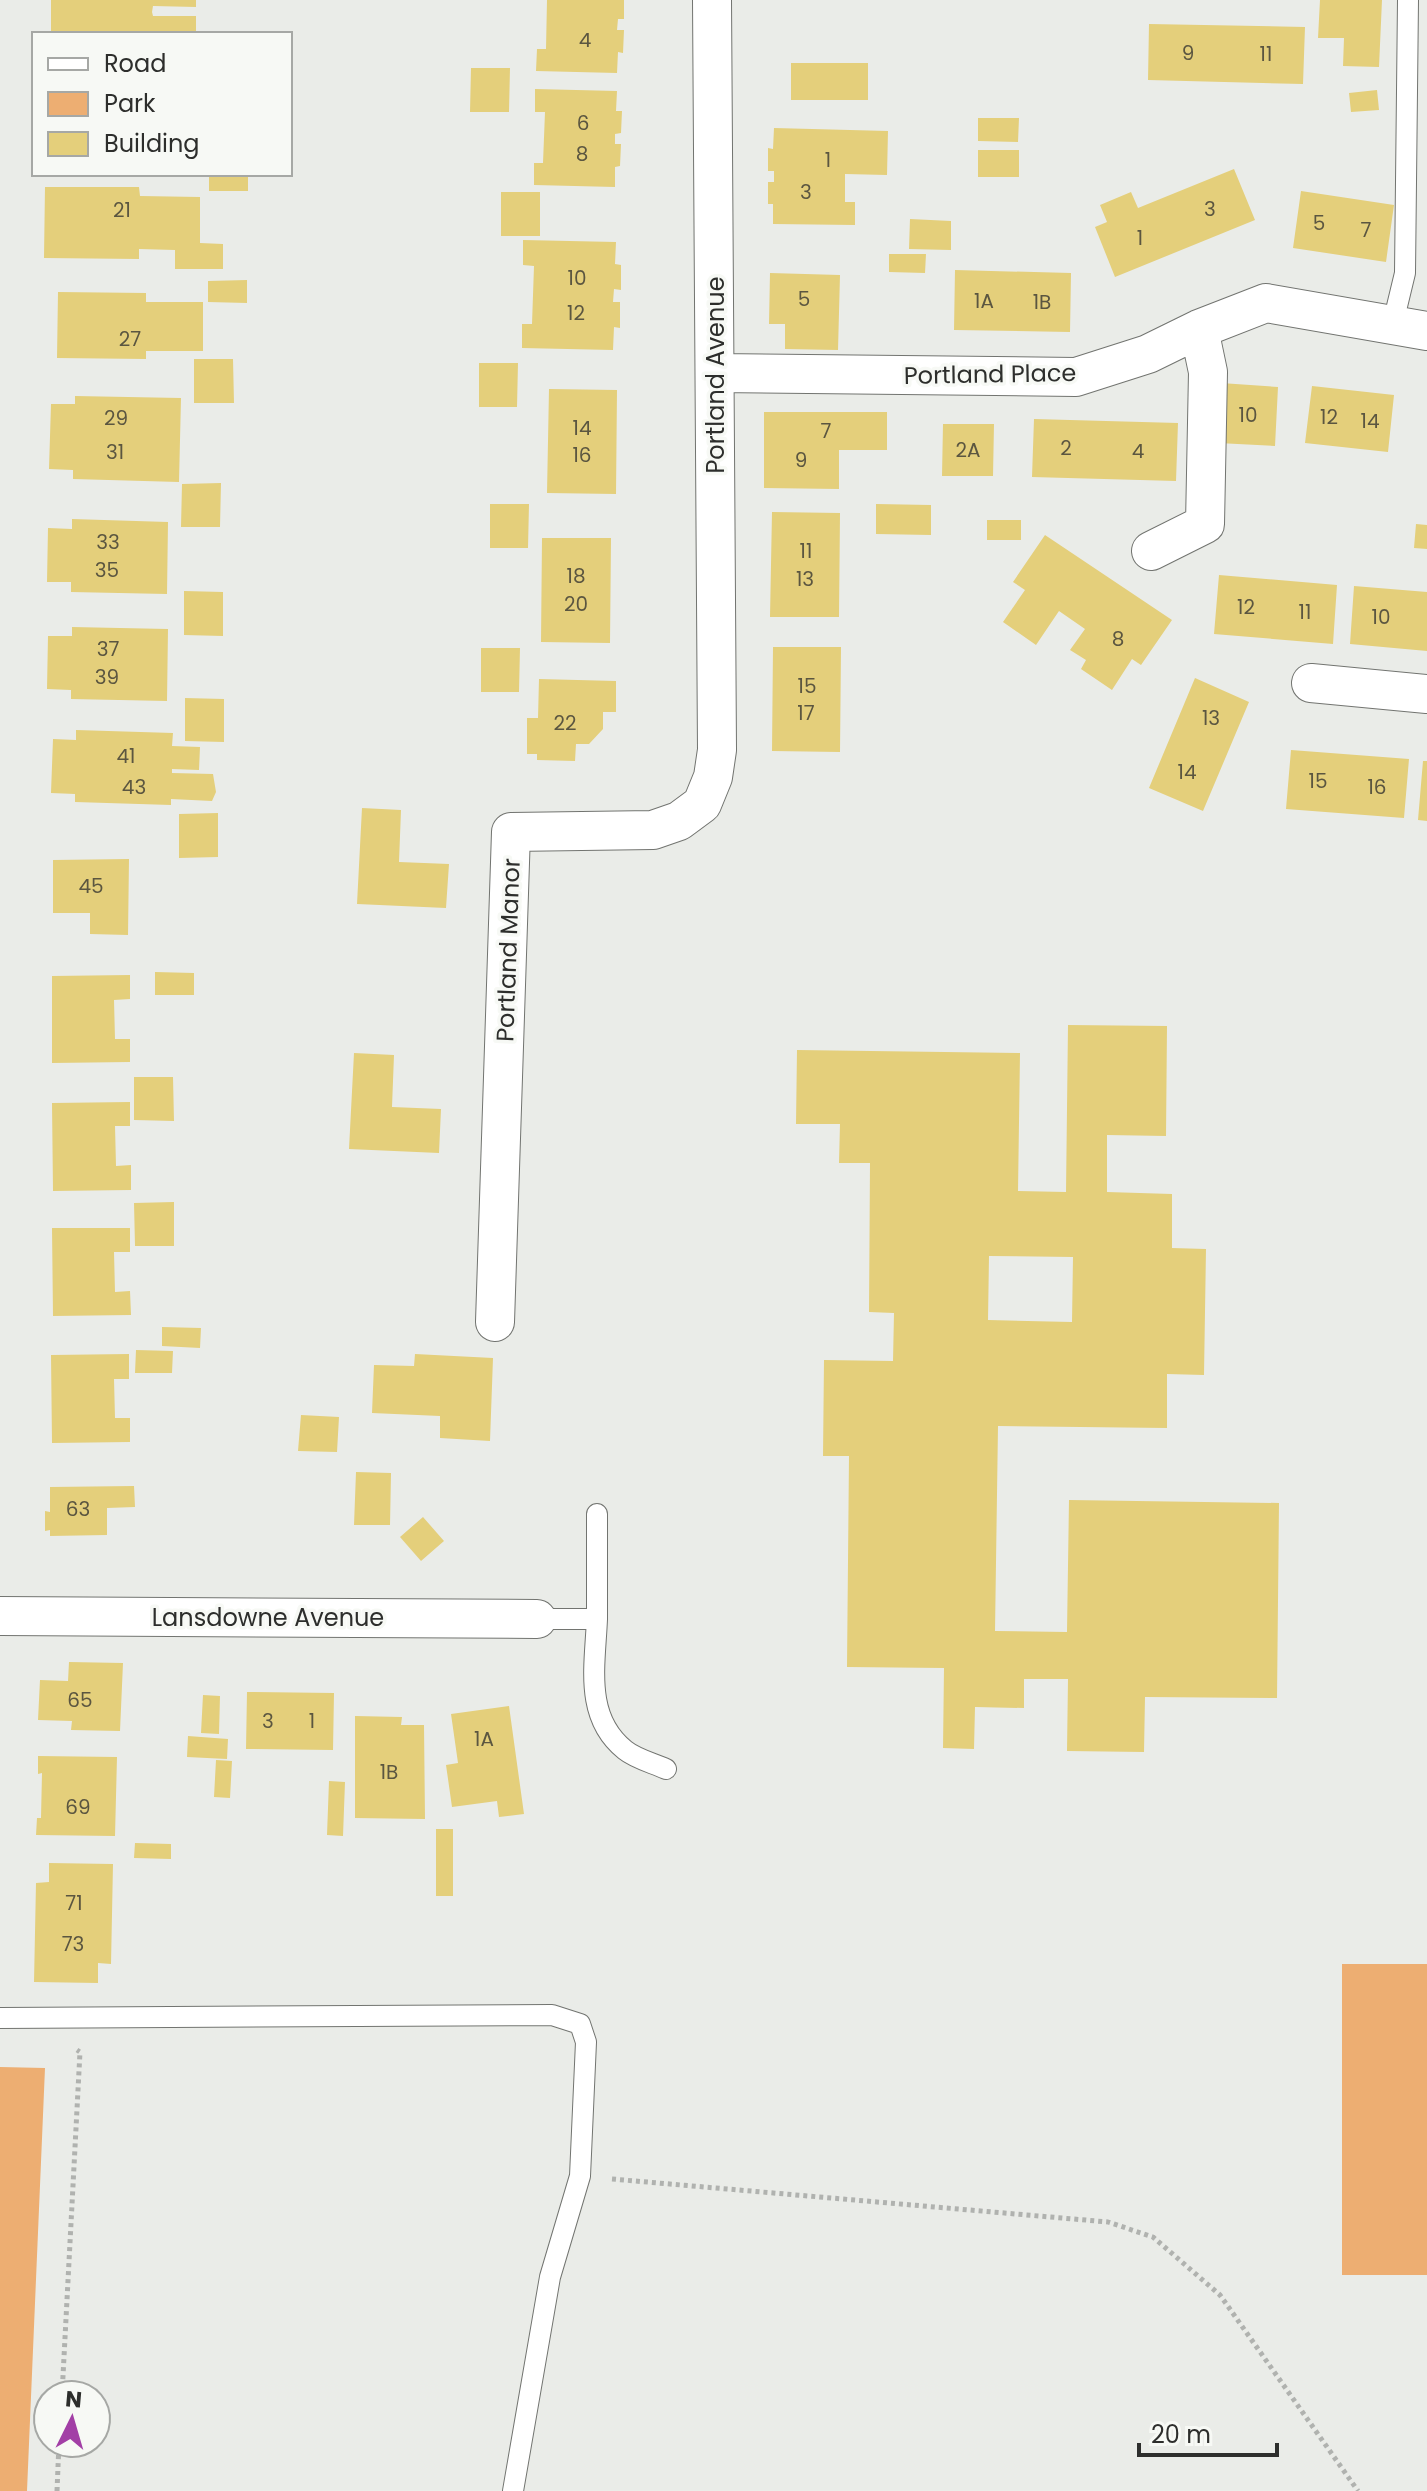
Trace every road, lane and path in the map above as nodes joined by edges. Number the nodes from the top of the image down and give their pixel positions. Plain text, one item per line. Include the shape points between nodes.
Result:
1 (712, 0) edge
2 (1408, 0) edge
3 (1199, 329) junction
4 (1410, 329) edge
5 (716, 373) junction
6 (1151, 551) dead end
7 (1311, 683) dead end
8 (1427, 694) edge
9 (717, 750) joint
10 (495, 1322) dead end
11 (597, 1514) dead end
12 (0, 1616) edge
13 (537, 1619) joint
14 (597, 1619) junction
15 (666, 1769) dead end
16 (0, 2018) edge
17 (67, 2046) dead end
18 (580, 2176) junction
19 (63, 2379) edge
20 (58, 2459) edge
21 (57, 2491) edge
22 (513, 2491) edge
23 (1358, 2491) edge

1 - 5 street, Portland Avenue
2 - 4 lane, Portland Place via 1405,273
3 - 4 street, Portland Place via 1266,303
3 - 5 street, Portland Place via 1148,354 1076,377
3 - 6 street via 1208,372 1205,524
5 - 9 street, Portland Avenue
7 - 8 street
9 - 10 street, Portland Manor via 702,804 679,821 653,830 511,832
11 - 14 lane
12 - 13 street, Lansdowne Avenue
13 - 14 lane
14 - 15 lane via 594,1694 601,1721 626,1751
16 - 18 lane via 552,2015 580,2024 586,2042
17 - 19 path via 80,2052
18 - 22 lane via 550,2277
18 - 23 path via 1108,2222 1153,2237 1220,2295
20 - 21 path

